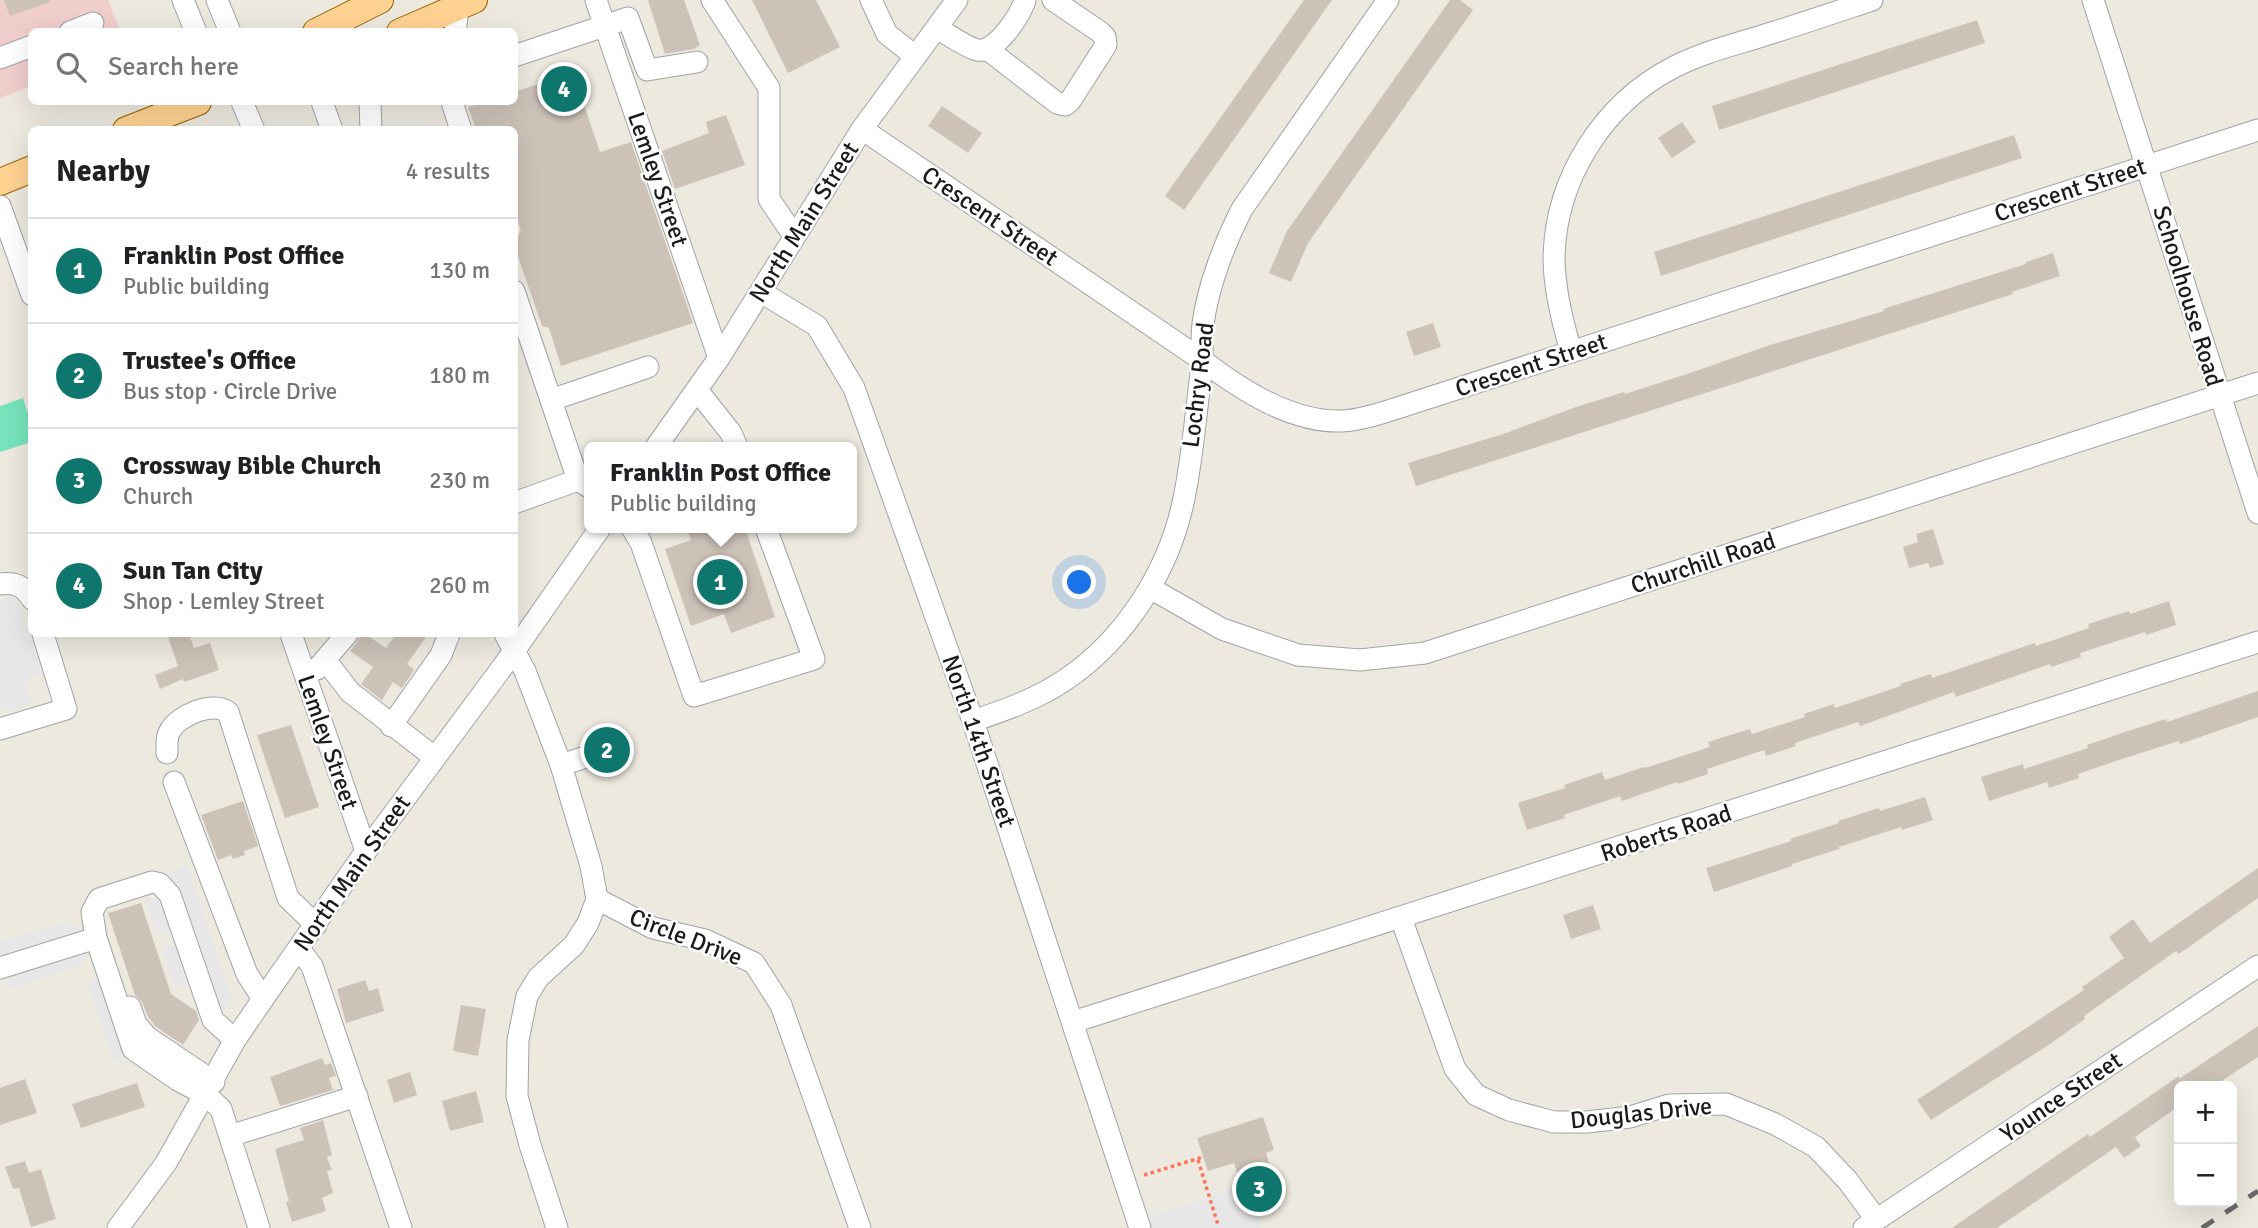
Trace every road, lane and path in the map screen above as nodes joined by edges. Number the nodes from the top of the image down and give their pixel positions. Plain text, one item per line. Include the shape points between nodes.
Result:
1 (183, 0) edge
2 (216, 0) edge
3 (380, 0) edge
4 (596, 0) edge
5 (712, 0) edge
6 (871, 0) edge
7 (957, 0) edge
8 (1025, 0) edge
9 (1053, 0) edge
10 (1388, 0) edge
11 (1872, 0) edge
12 (2093, 0) edge
13 (625, 9) edge
14 (447, 15) edge
15 (93, 23) dead end
16 (606, 25) junction
17 (80, 28) edge
18 (194, 28) edge
19 (228, 28) edge
20 (324, 28) edge
21 (411, 28) edge
22 (937, 29) junction
23 (28, 48) edge
24 (987, 49) junction
25 (518, 55) edge
26 (915, 56) junction
27 (0, 58) edge
28 (697, 62) dead end
29 (191, 105) edge
30 (243, 105) edge
31 (323, 105) edge
32 (372, 105) edge
33 (453, 105) edge
34 (142, 126) edge
35 (252, 126) edge
36 (329, 126) edge
37 (371, 126) edge
38 (460, 126) edge
39 (862, 129) junction
40 (2258, 130) edge
41 (2147, 165) junction
42 (28, 171) edge
43 (0, 182) edge
44 (0, 206) edge
45 (794, 236) junction
46 (23, 241) edge
47 (28, 271) edge
48 (761, 292) junction
49 (521, 330) edge
50 (1571, 351) junction
51 (719, 358) junction
52 (1202, 360) junction
53 (648, 368) dead end
54 (2258, 383) edge
55 (697, 390) junction
56 (2219, 395) junction
57 (551, 400) junction
58 (660, 442) edge
59 (735, 442) edge
60 (583, 484) edge
61 (518, 502) edge
62 (2258, 513) edge
63 (596, 533) edge
64 (636, 533) edge
65 (768, 533) edge
66 (0, 584) edge
67 (1150, 588) junction
68 (28, 592) edge
69 (518, 632) edge
70 (44, 637) edge
71 (292, 637) edge
72 (345, 637) edge
73 (448, 637) edge
74 (510, 642) edge
75 (2258, 642) edge
76 (326, 661) junction
77 (306, 679) junction
78 (974, 721) junction
79 (391, 726) junction
80 (0, 729) edge
81 (607, 750) dead end
82 (167, 752) dead end
83 (434, 757) junction
84 (561, 765) junction
85 (174, 782) dead end
86 (366, 851) junction
87 (106, 896) junction
88 (597, 899) junction
89 (1401, 918) junction
90 (316, 925) junction
91 (96, 938) junction
92 (299, 949) junction
93 (2258, 965) edge
94 (0, 968) edge
95 (263, 999) junction
96 (128, 1018) junction
97 (1073, 1021) junction
98 (235, 1040) junction
99 (206, 1083) junction
100 (357, 1096) junction
101 (230, 1136) junction
102 (1203, 1157) dead end
103 (1198, 1159) junction
104 (1125, 1181) junction
105 (1251, 1204) dead end
106 (1254, 1213) dead end
107 (1870, 1224) edge
108 (1218, 1225) dead end
109 (118, 1228) edge
110 (259, 1228) edge
111 (401, 1228) edge
112 (556, 1228) edge
113 (860, 1228) edge
114 (1140, 1228) edge

1 - 18 street
2 - 19 street
3 - 20 main road
4 - 16 street, Lemley Street
5 - 45 street via 769,88 769,199
6 - 26 street via 887,34
7 - 22 street, North Main Street
8 - 24 street via 1011,27
9 - 24 street via 1100,32 1106,45 1065,105
10 - 52 street, Lochry Road via 1242,209 1227,238 1203,324
11 - 50 street via 1710,51 1674,67 1619,105 1578,163 1561,215 1554,257 1559,309
12 - 41 street, Schoolhouse Road
13 - 16 street
13 - 28 street via 647,70
14 - 21 main road
15 - 17 street
16 - 25 street
16 - 51 street, Lemley Street
22 - 24 street via 978,50
22 - 26 street, North Main Street
23 - 27 street
26 - 39 street, North Main Street
29 - 34 main road
30 - 35 street
31 - 36 street
32 - 37 street
33 - 38 street
39 - 45 street, North Main Street
39 - 52 street, Crescent Street
40 - 41 street, Crescent Street
41 - 50 street, Crescent Street
41 - 56 street, Schoolhouse Road
42 - 43 main road
44 - 46 street
45 - 48 street, North Main Street
46 - 47 street
48 - 51 street, North Main Street
48 - 78 street, North 14th Street via 817,327 854,388
49 - 57 street
50 - 52 street, Crescent Street via 1385,412 1343,421 1289,411 1235,386
51 - 55 street, North Main Street
52 - 67 street, Lochry Road via 1184,497 1162,566
53 - 57 street
54 - 56 street, Churchill Road
55 - 58 street, North Main Street
55 - 59 street
56 - 62 street, Schoolhouse Road
56 - 67 street, Churchill Road via 1425,653 1360,660 1297,655 1222,629
57 - 60 street
60 - 61 street
63 - 69 street, North Main Street
64 - 65 street via 694,696 814,659
66 - 68 street via 19,585
67 - 78 street, Lochry Road via 1105,648 1065,680 1021,704
70 - 80 street via 66,709
71 - 77 street, Lemley Street
72 - 76 street
73 - 79 street via 441,655
74 - 83 street, North Main Street
74 - 84 street
75 - 89 street, Roberts Road
76 - 77 street
76 - 79 street via 350,692
77 - 86 street, Lemley Street
78 - 97 street, North 14th Street
79 - 83 street
81 - 84 street
82 - 90 street via 174,724 205,709 228,712 288,898
83 - 86 street, North Main Street
84 - 88 street
85 - 95 street via 247,974
86 - 90 street, North Main Street
87 - 91 street via 92,912
87 - 96 street via 100,912
87 - 98 street via 152,882 165,888 213,1020
88 - 112 street via 574,945 538,978 527,996 518,1041 517,1096
88 - 113 street, Circle Drive via 653,928 705,940 754,963 781,1005
89 - 97 street, Roberts Road
89 - 107 street, Douglas Drive via 1455,1069 1476,1095 1554,1122 1630,1117 1669,1105 1727,1104 1816,1147 1848,1181
90 - 92 street, North Main Street
91 - 94 street
91 - 96 street
92 - 95 street, North Main Street
92 - 100 street via 312,966
93 - 107 street, Younce Street
95 - 98 street, North Main Street
96 - 99 street via 194,1057
96 - 99 street via 133,1049 178,1080
97 - 104 street, North 14th Street
98 - 99 street, North Main Street
99 - 101 street via 222,1109
99 - 109 street, North Main Street via 166,1163
100 - 101 street
100 - 111 street
101 - 110 street
102 - 103 path
103 - 104 path
103 - 108 path
104 - 114 street, North 14th Street
105 - 106 path

